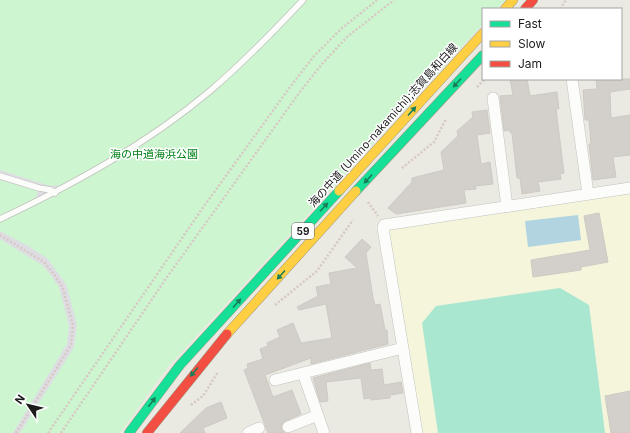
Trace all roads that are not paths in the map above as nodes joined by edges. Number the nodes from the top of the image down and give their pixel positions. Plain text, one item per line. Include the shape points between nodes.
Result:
1 (303, 0) edge
2 (513, 0) edge
3 (534, 0) edge
4 (506, 8) edge
5 (526, 8) edge
6 (482, 34) edge
7 (482, 56) edge
8 (572, 80) edge
9 (493, 98) dead end
10 (0, 176) edge
11 (630, 188) edge
12 (55, 193) junction
13 (588, 194) junction
14 (507, 207) junction
15 (0, 219) edge
16 (403, 348) junction
17 (303, 372) junction
18 (275, 380) dead end
19 (318, 415) junction
20 (288, 427) dead end
21 (259, 428) dead end
22 (129, 433) edge
23 (147, 433) edge
24 (248, 433) edge
25 (324, 433) edge
26 (417, 433) edge

1 - 12 lane via 274,31 209,91 159,129
2 - 4 main road
3 - 5 main road
22 -> 6 main road, 海の中道 (Umino-nakamichi);志賀島和白線 / 59 via 180,366
7 -> 23 main road, 59 via 197,368
8 - 13 street
9 - 14 street
10 - 12 lane
11 - 13 street
12 - 15 lane
13 - 14 street
14 - 16 street via 384,226
16 - 17 street
16 - 26 street
17 - 18 street
17 - 19 street
19 - 20 street
19 - 25 street
21 - 24 street

